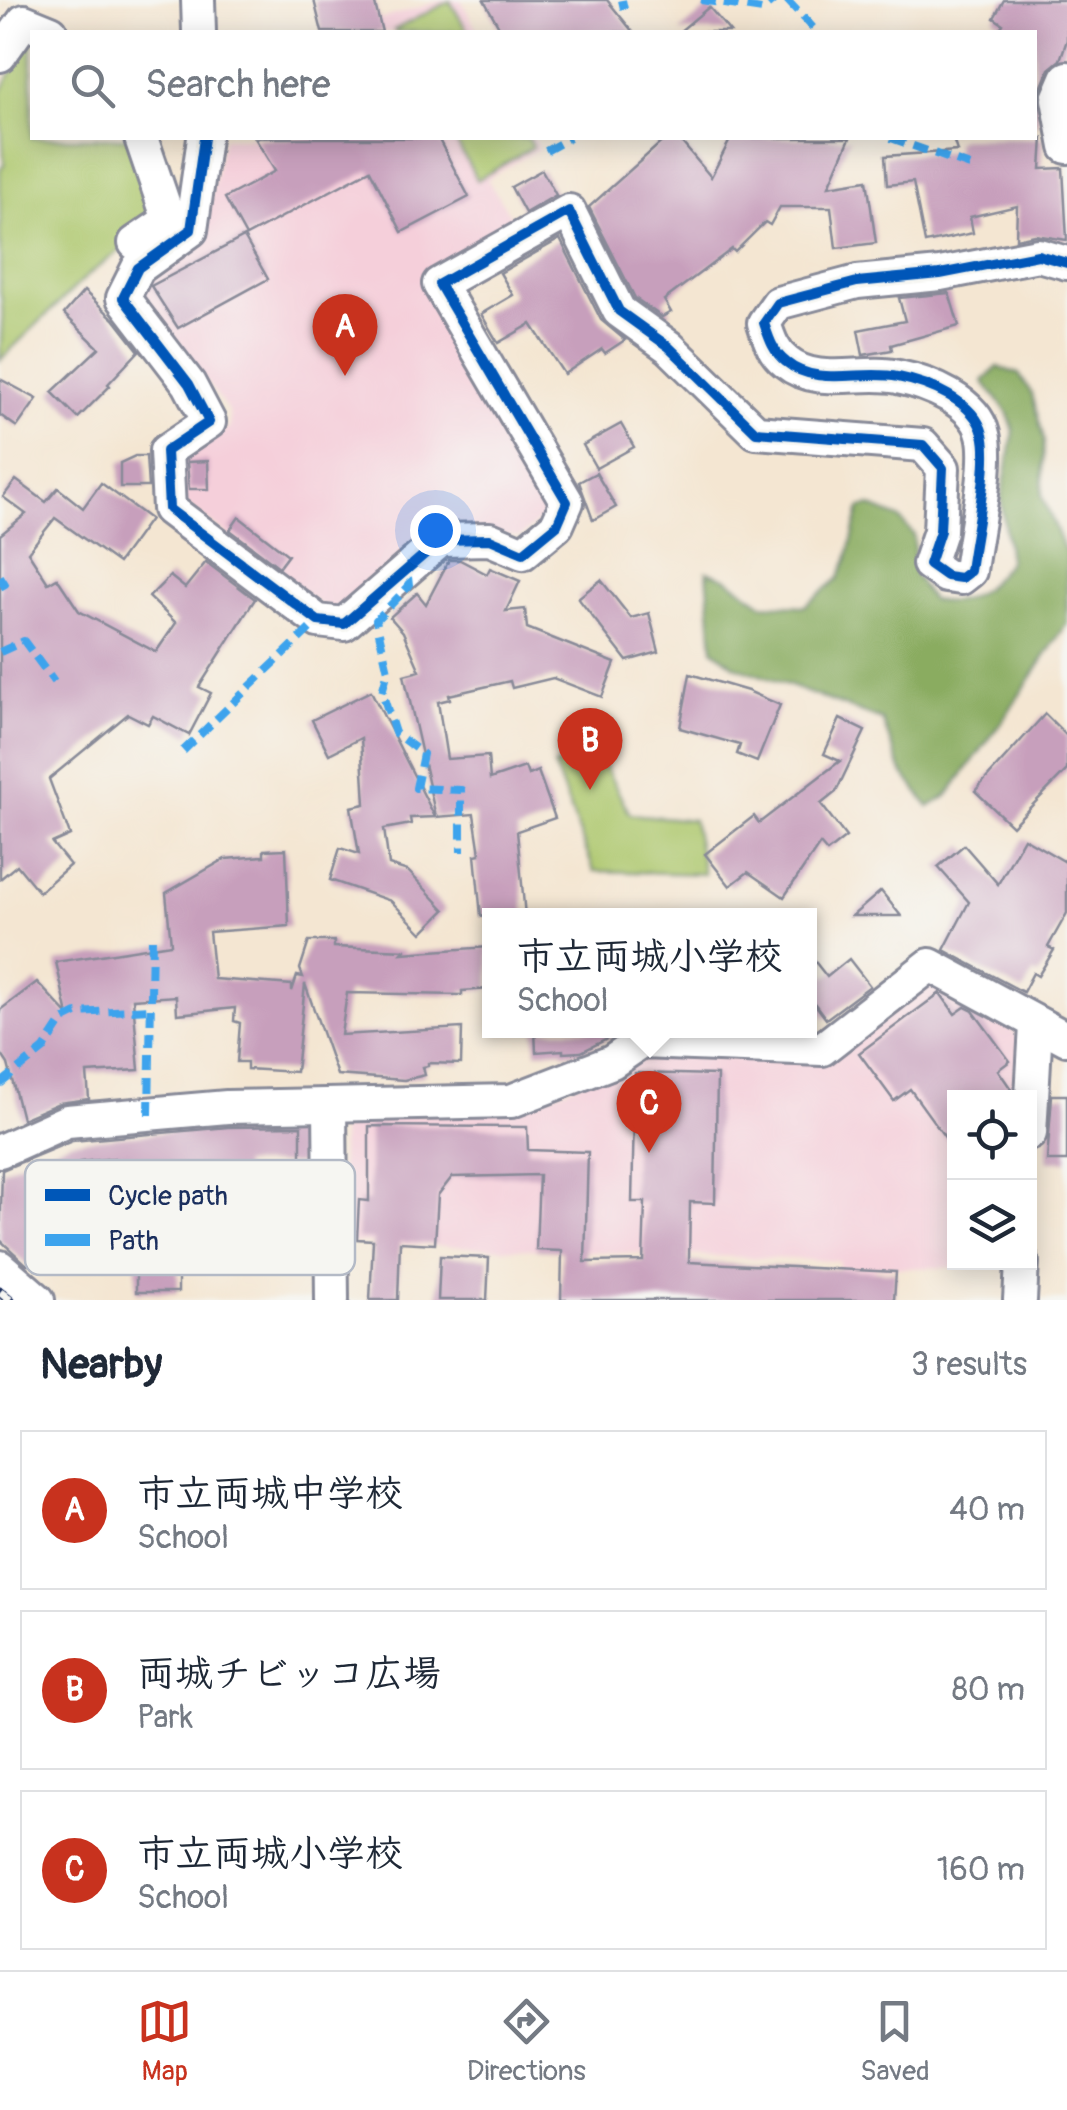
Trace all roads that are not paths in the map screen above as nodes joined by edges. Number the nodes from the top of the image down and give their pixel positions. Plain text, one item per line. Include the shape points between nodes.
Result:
1 (198, 0) edge
2 (46, 30) edge
3 (199, 30) edge
4 (0, 55) edge
5 (1067, 78) edge
6 (142, 140) edge
7 (204, 140) edge
8 (1067, 147) edge
9 (1067, 263) edge
10 (138, 268) junction
11 (1036, 1025) junction
12 (1067, 1039) edge
13 (1032, 1090) edge
14 (330, 1106) junction
15 (0, 1152) edge
16 (331, 1160) edge
17 (0, 1267) edge
18 (1022, 1270) edge
19 (332, 1275) edge
20 (38, 1300) edge
21 (332, 1300) edge
22 (1020, 1300) edge

1 - 3 street
2 - 4 street via 24,21
5 - 8 street via 1058,98
6 - 10 street via 169,220 135,242
7 - 10 street via 192,230
9 - 10 street via 1038,255 857,282 778,303 764,323 772,347 788,364 814,375 897,376 954,398 971,414 983,432 984,461 970,571 961,578 930,564 940,531 943,468 922,445 756,432 669,346 619,311 568,211 439,284 567,502 557,525 523,553 490,539 441,540 344,624 318,621 169,509 166,451 209,422 122,298
11 - 12 street
11 - 13 street
11 - 14 street via 930,965 822,1049 641,1042 612,1062 510,1101
14 - 15 street via 67,1121
14 - 16 street
17 - 20 street
18 - 22 street
19 - 21 street

